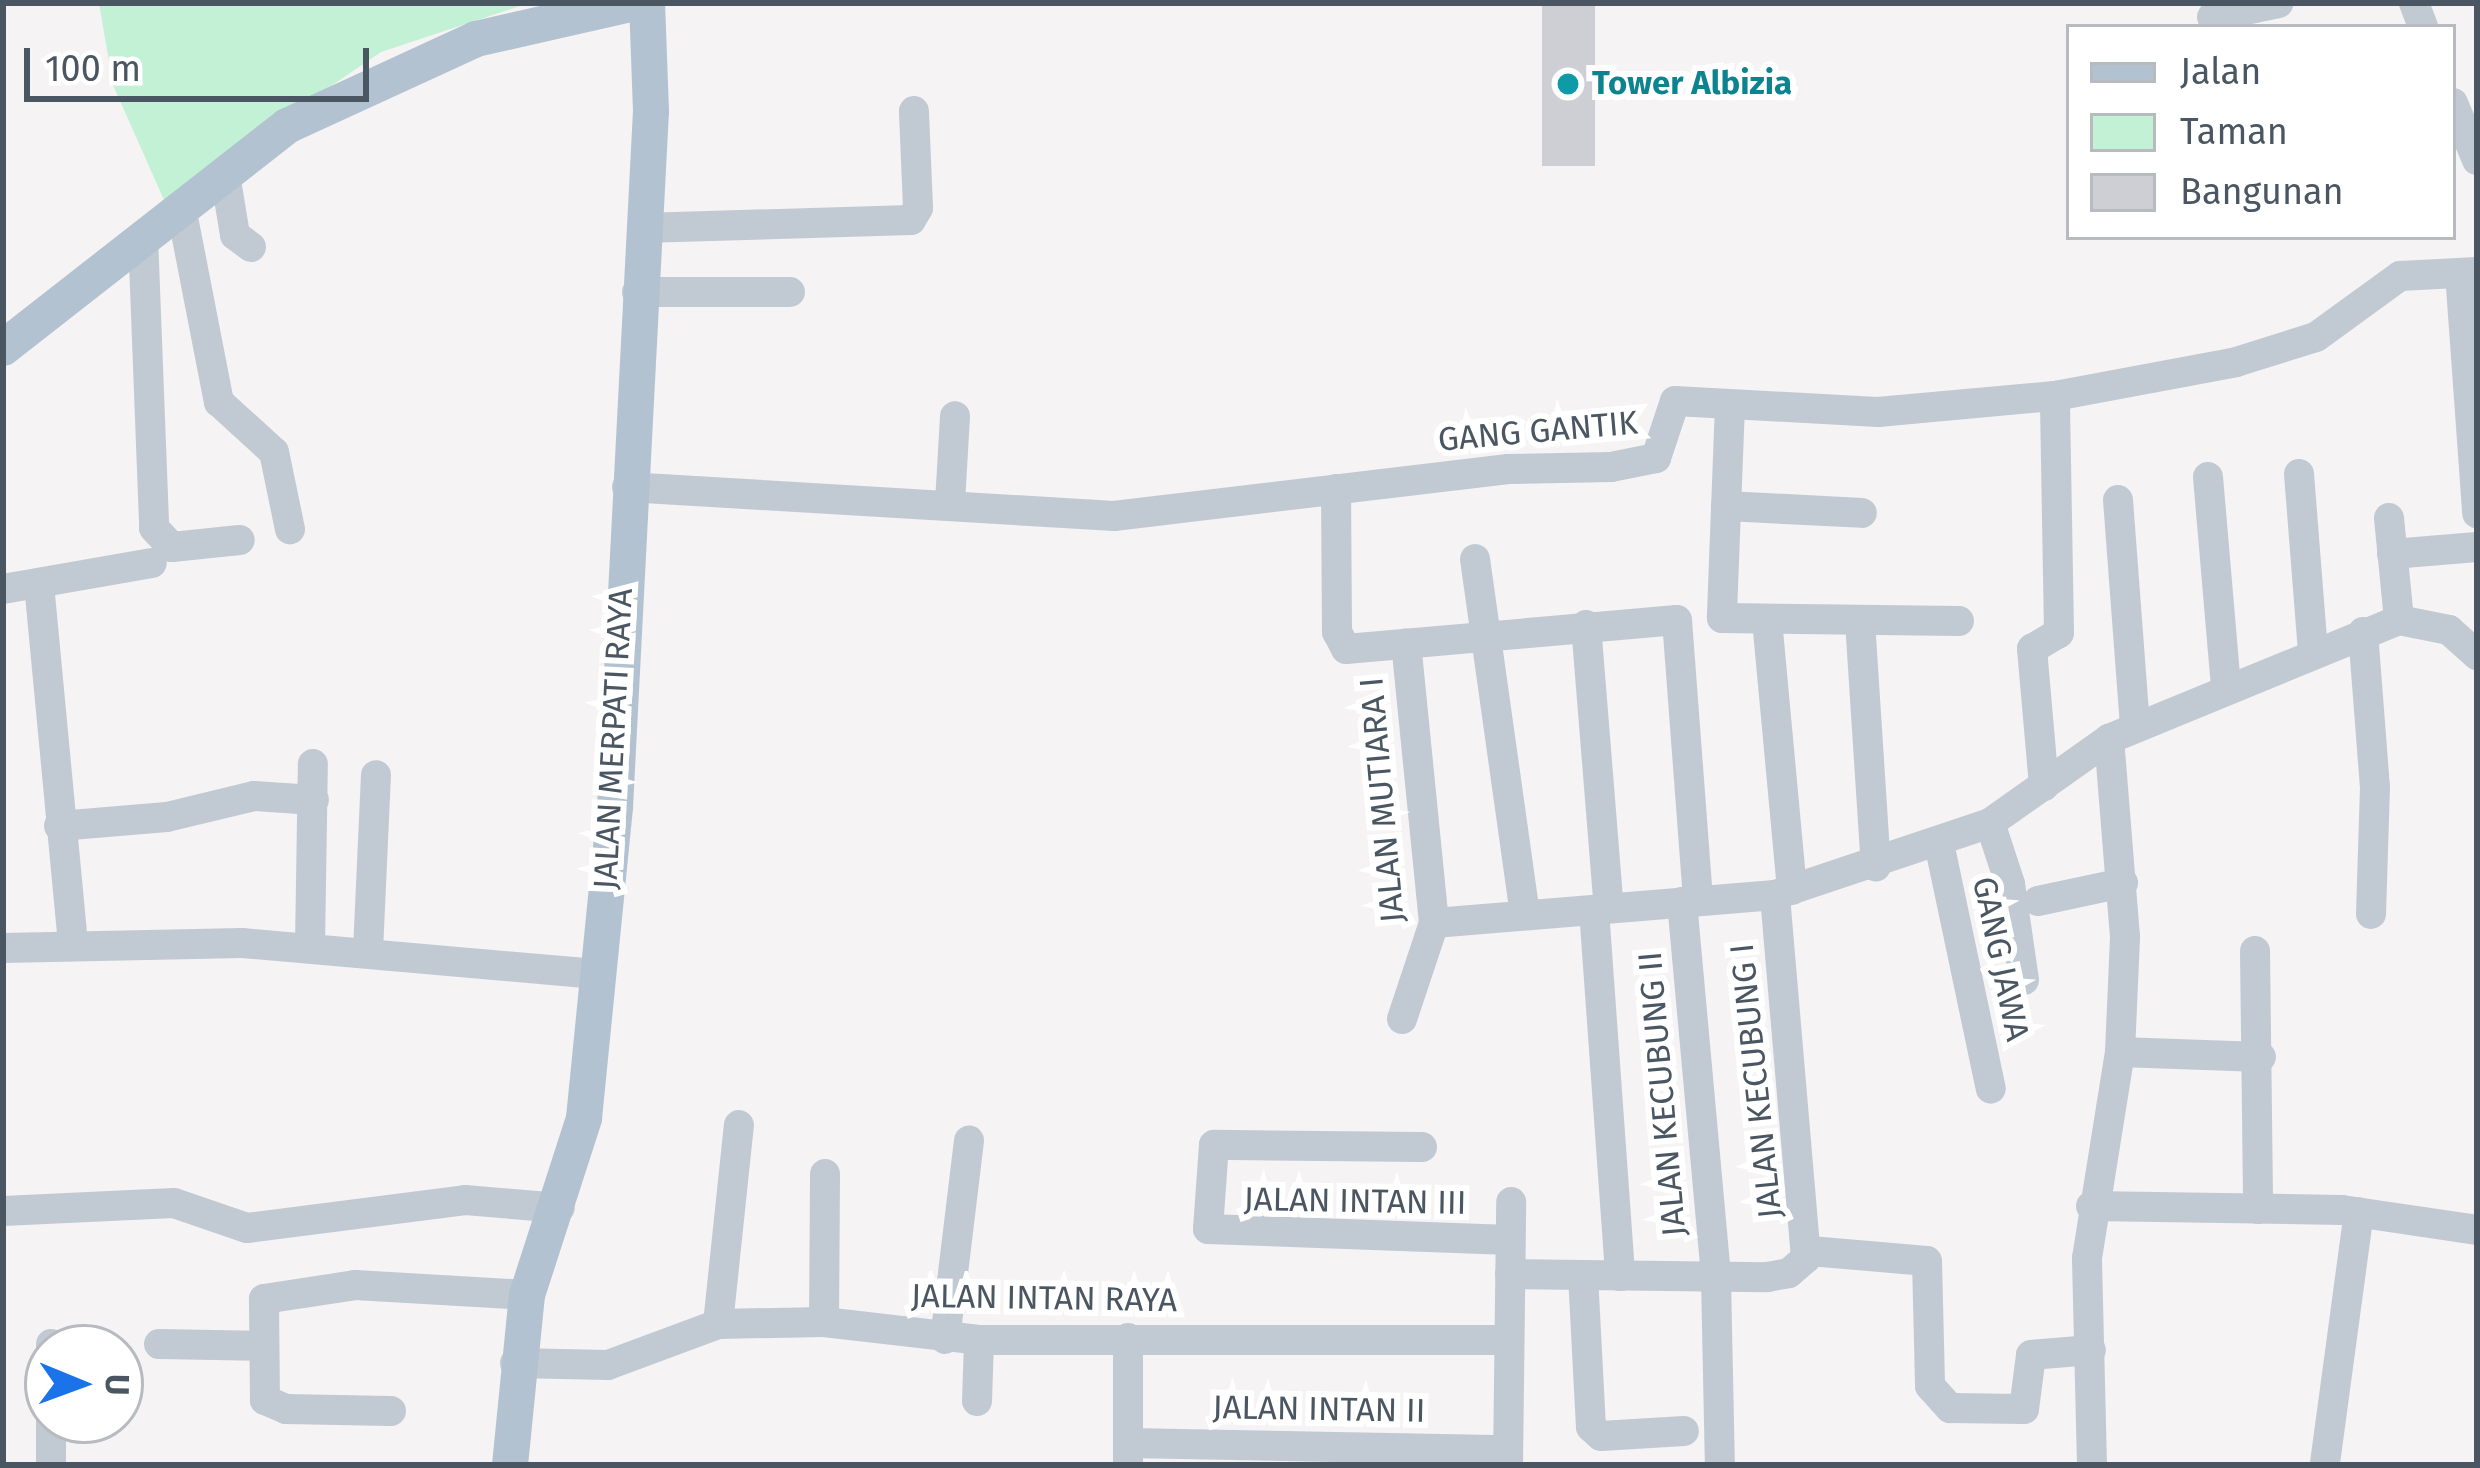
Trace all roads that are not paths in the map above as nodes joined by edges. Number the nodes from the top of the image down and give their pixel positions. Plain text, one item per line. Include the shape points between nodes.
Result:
1 (634, 3) edge
2 (647, 3) edge
3 (2279, 3) edge
4 (2212, 16) dead end
5 (2456, 110) edge
6 (914, 111) dead end
7 (2477, 160) edge
8 (224, 174) junction
9 (181, 207) junction
10 (642, 228) junction
11 (143, 236) junction
12 (251, 248) dead end
13 (2468, 273) edge
14 (637, 292) junction
15 (790, 292) dead end
16 (3, 348) edge
17 (2472, 368) edge
18 (2056, 396) junction
19 (1730, 405) junction
20 (955, 416) dead end
21 (2475, 457) edge
22 (2299, 474) dead end
23 (2208, 477) dead end
24 (626, 487) junction
25 (1336, 489) junction
26 (2118, 500) dead end
27 (950, 503) junction
28 (1726, 506) junction
29 (1862, 513) dead end
30 (2477, 513) edge
31 (2389, 518) dead end
32 (290, 529) dead end
33 (240, 540) dead end
34 (2477, 547) edge
35 (2392, 554) junction
36 (1475, 559) dead end
37 (152, 563) dead end
38 (39, 584) junction
39 (3, 590) edge
40 (1767, 620) junction
41 (2399, 620) junction
42 (1860, 621) junction
43 (1959, 622) dead end
44 (1586, 625) junction
45 (1490, 632) junction
46 (2363, 632) junction
47 (1406, 643) junction
48 (2313, 650) junction
49 (2477, 655) edge
50 (2226, 688) junction
51 (2122, 733) junction
52 (313, 764) dead end
53 (376, 776) dead end
54 (2044, 786) junction
55 (314, 800) junction
56 (1990, 823) junction
57 (59, 826) junction
58 (1939, 843) junction
59 (1876, 866) junction
60 (2123, 883) junction
61 (1784, 892) junction
62 (2038, 901) dead end
63 (1690, 902) junction
64 (1602, 909) junction
65 (2372, 914) dead end
66 (1525, 915) junction
67 (1434, 923) junction
68 (73, 945) junction
69 (310, 946) junction
70 (3, 948) edge
71 (368, 951) junction
72 (2254, 951) dead end
73 (597, 974) junction
74 (2024, 980) dead end
75 (1402, 1019) dead end
76 (2120, 1052) junction
77 (2261, 1057) junction
78 (1991, 1089) dead end
79 (739, 1124) dead end
80 (969, 1140) dead end
81 (1422, 1147) dead end
82 (825, 1174) dead end
83 (1511, 1202) dead end
84 (2091, 1206) junction
85 (560, 1208) junction
86 (2258, 1209) junction
87 (3, 1211) edge
88 (2359, 1213) junction
89 (2477, 1230) edge
90 (1510, 1240) junction
91 (1809, 1254) junction
92 (1510, 1274) junction
93 (1583, 1275) junction
94 (1620, 1276) junction
95 (1715, 1279) junction
96 (527, 1295) junction
97 (824, 1322) junction
98 (718, 1324) junction
99 (1128, 1338) junction
100 (945, 1339) junction
101 (979, 1340) junction
102 (1509, 1340) junction
103 (159, 1344) dead end
104 (262, 1346) junction
105 (2091, 1350) junction
106 (514, 1363) junction
107 (977, 1401) dead end
108 (392, 1412) dead end
109 (1684, 1431) dead end
110 (1128, 1454) edge
111 (1508, 1457) edge
112 (2325, 1463) edge
113 (510, 1465) edge
114 (1720, 1465) edge
115 (2092, 1465) edge

1 - 8 main road via 476,39 377,80 287,126
2 - 10 main road, JALAN MERPATI RAYA
3 - 4 street
5 - 7 street
6 - 10 street via 918,208 911,220
8 - 9 main road
8 - 12 street via 235,235
9 - 11 main road
9 - 32 street via 219,402 274,452
10 - 14 main road, JALAN MERPATI RAYA
11 - 16 main road
11 - 33 street via 154,528 172,548
13 - 17 street
13 - 18 street, GANG GANTIK via 2401,276 2316,338
14 - 15 street
14 - 24 main road, JALAN MERPATI RAYA
17 - 21 street
18 - 19 street, GANG GANTIK via 1878,412
18 - 54 street via 2059,633 2036,643
19 - 25 street, GANG GANTIK via 1672,402 1653,460
19 - 28 street
20 - 27 street
21 - 30 street
22 - 48 street
23 - 50 street
24 - 27 street, GANG GANTIK
24 - 73 main road, JALAN MERPATI RAYA via 615,807
25 - 27 street, GANG GANTIK via 1114,516
25 - 47 street via 1338,640 1346,649
26 - 51 street
28 - 29 street
28 - 40 street via 1722,618
31 - 35 street
34 - 35 street
35 - 41 street
36 - 45 street
37 - 38 street
38 - 39 street
38 - 57 street
40 - 42 street
40 - 61 street, JALAN KECUBUNG I
41 - 46 street
41 - 49 street via 2449,630
42 - 43 street
42 - 59 street
44 - 45 street
44 - 63 street, JALAN KECUBUNG II via 1677,620
44 - 64 street
45 - 47 street
45 - 66 street
46 - 48 street
46 - 65 street via 2375,787
47 - 67 street, JALAN MUTIARA I
48 - 50 street
50 - 51 street
51 - 54 street
51 - 60 street
52 - 55 street
53 - 71 street
54 - 56 street
55 - 57 street via 254,796 167,817
55 - 69 street
56 - 58 street
56 - 74 street
57 - 68 street
58 - 59 street
58 - 78 street, GANG JAWA
59 - 61 street
60 - 62 street
60 - 76 street
61 - 63 street
61 - 91 street, JALAN KECUBUNG I
63 - 64 street
63 - 95 street, JALAN KECUBUNG II
64 - 66 street
64 - 94 street
66 - 67 street
67 - 75 street, JALAN MUTIARA I
68 - 69 street
68 - 70 street
69 - 71 street
71 - 73 street
72 - 77 street
73 - 85 main road, JALAN MERPATI RAYA via 581,1136
76 - 77 street
76 - 84 street
77 - 86 street
79 - 98 street
80 - 100 street
81 - 90 street, JALAN INTAN III via 1220,1143 1209,1152 1206,1223 1216,1235
82 - 97 street
83 - 90 street
84 - 86 street
84 - 105 street
85 - 87 street via 465,1200 247,1228 209,1208 174,1203
85 - 96 main road, JALAN MERPATI RAYA
86 - 88 street
88 - 89 street
88 - 112 street
90 - 92 street
91 - 95 street via 1790,1273
91 - 105 street via 1927,1261 1930,1386 1950,1408 2024,1408 2030,1357
92 - 93 street
92 - 102 street
93 - 94 street
93 - 109 street via 1591,1427 1601,1436
94 - 95 street
95 - 114 street, JALAN KECUBUNG II
96 - 104 street via 433,1285 277,1292 262,1306
96 - 106 main road, JALAN MERPATI RAYA
97 - 98 street, JALAN INTAN RAYA
97 - 100 street, JALAN INTAN RAYA
98 - 106 street, JALAN INTAN RAYA via 608,1365
99 - 101 street, JALAN INTAN RAYA
99 - 102 street, JALAN INTAN RAYA
99 - 110 street
100 - 101 street, JALAN INTAN RAYA
101 - 107 street
102 - 111 street
103 - 104 street
104 - 108 street via 263,1393 272,1407
105 - 115 street
106 - 113 main road, JALAN MERPATI RAYA
110 - 111 street, JALAN INTAN II

